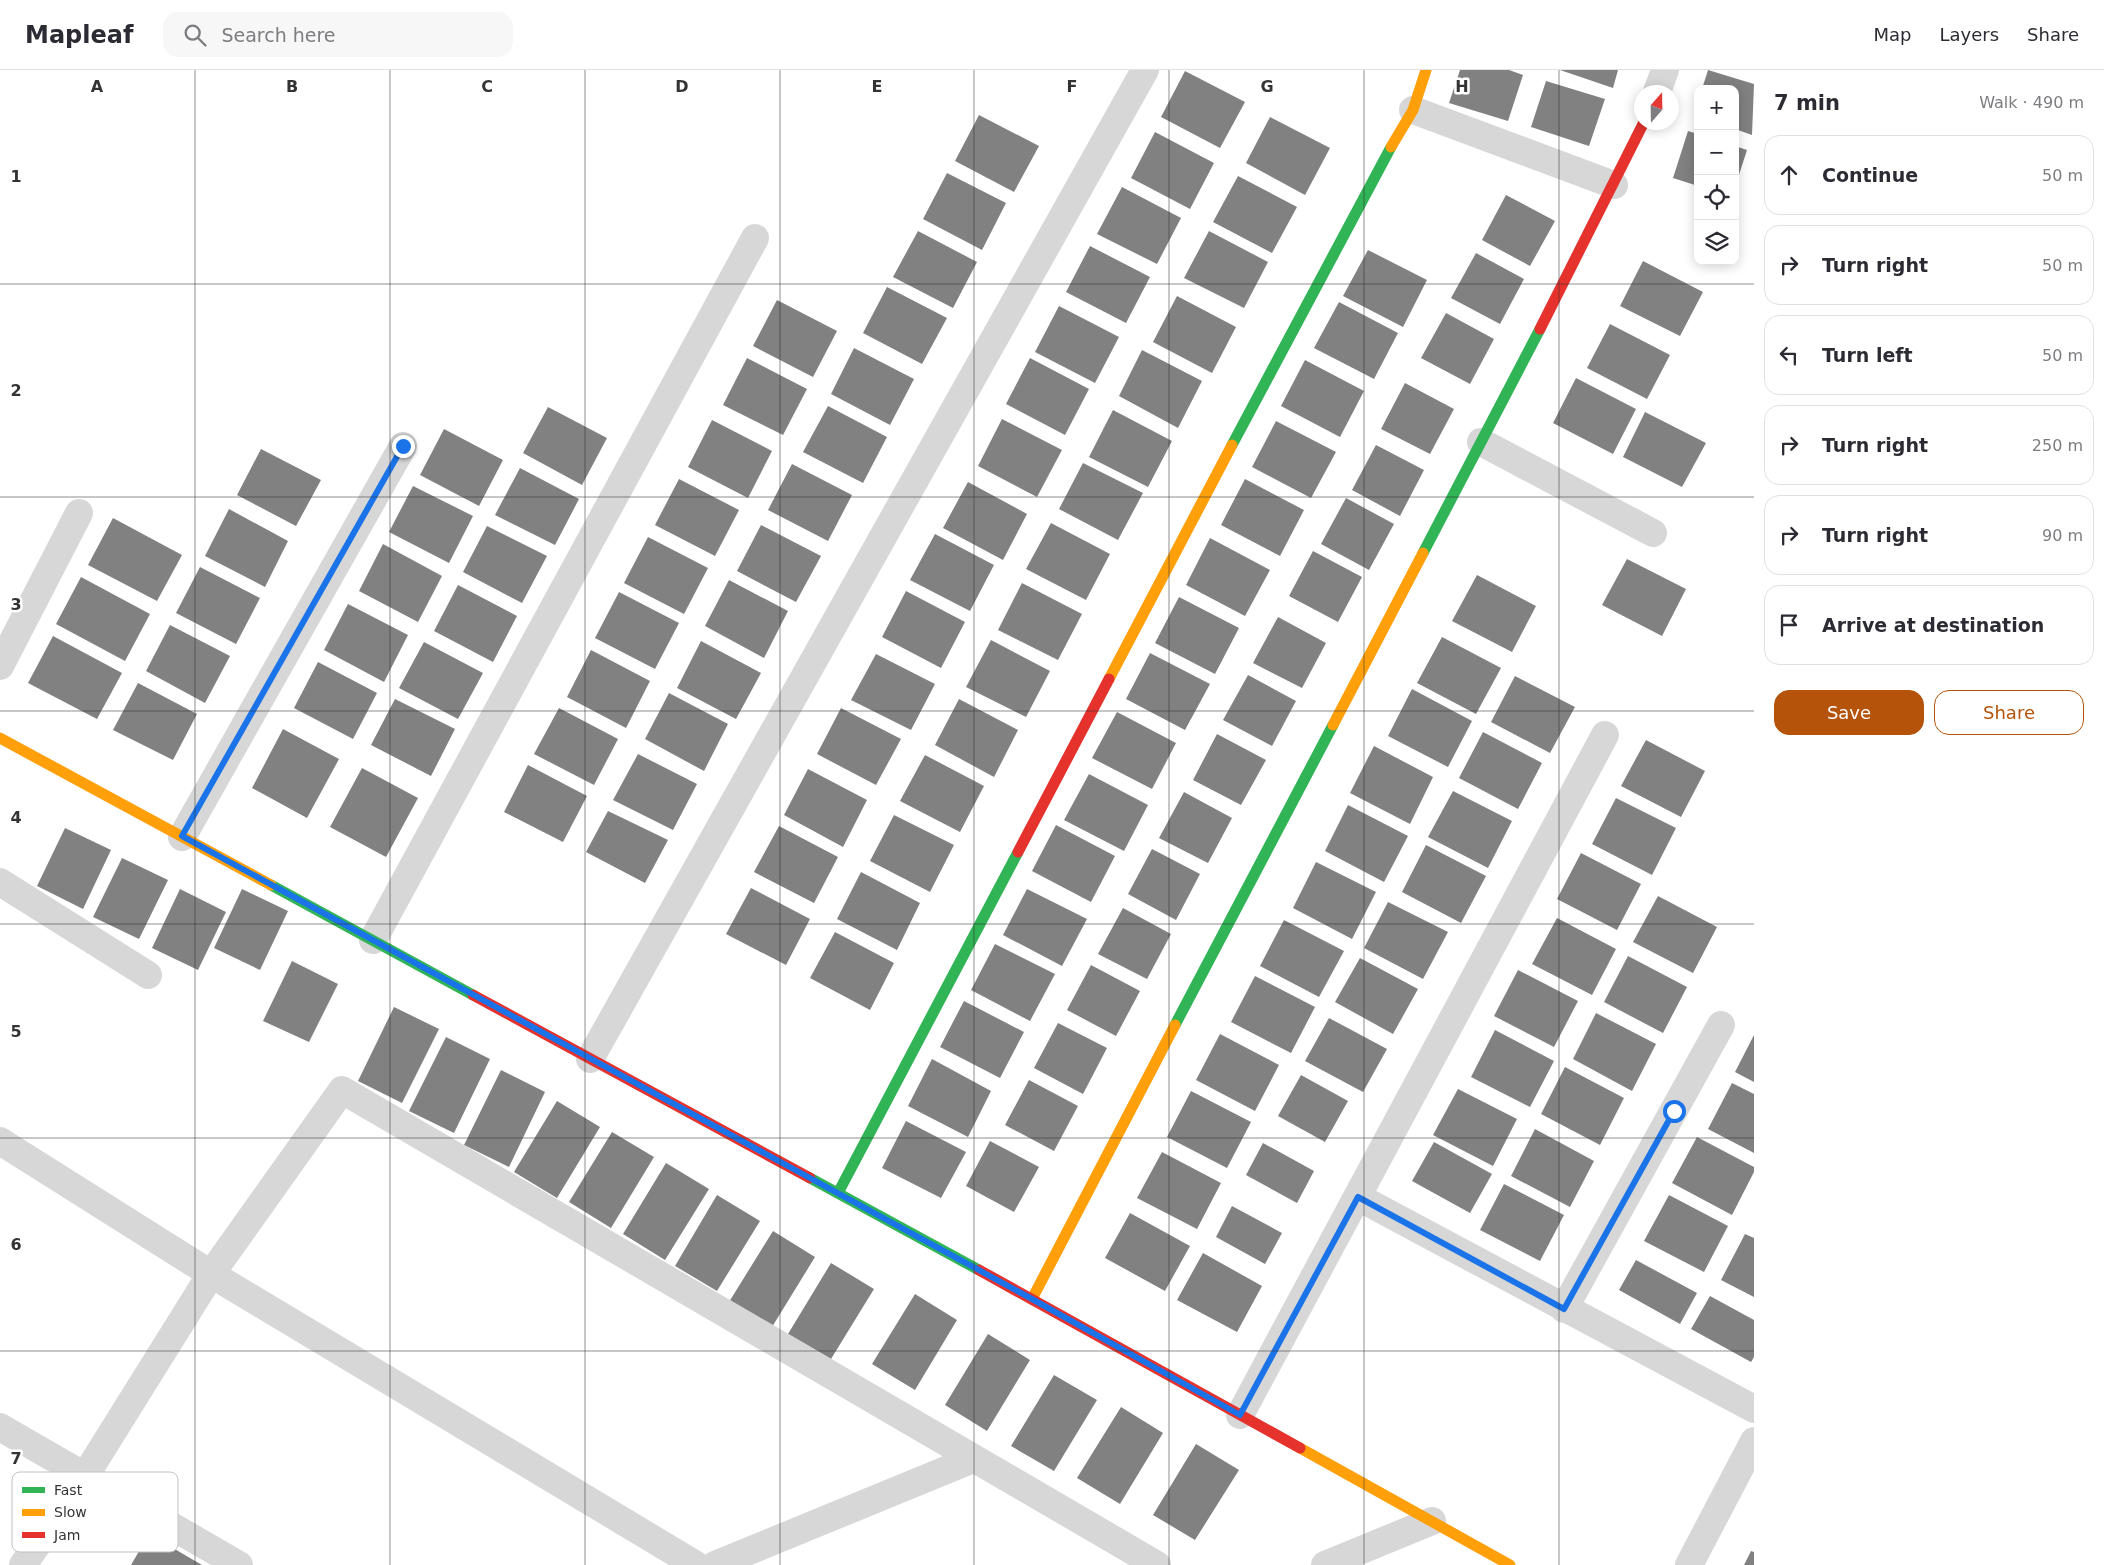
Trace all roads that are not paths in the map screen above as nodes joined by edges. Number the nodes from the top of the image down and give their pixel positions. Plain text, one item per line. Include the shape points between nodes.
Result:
1 (1145, 70) edge
2 (1426, 70) edge
3 (1665, 70) edge
4 (1660, 85) edge
5 (1412, 110) junction
6 (1640, 130) edge
7 (1614, 185) junction
8 (755, 238) dead end
9 (1481, 442) junction
10 (403, 446) dead end
11 (80, 513) dead end
12 (1653, 533) dead end
13 (0, 666) edge
14 (1605, 735) dead end
15 (0, 738) edge
16 (182, 836) junction
17 (0, 882) edge
18 (373, 940) junction
19 (148, 975) dead end
20 (1722, 1025) dead end
21 (590, 1059) junction
22 (0, 1141) edge
23 (838, 1193) junction
24 (1358, 1197) junction
25 (211, 1274) junction
26 (1032, 1299) junction
27 (1564, 1309) junction
28 (1754, 1409) edge
29 (1240, 1415) junction
30 (0, 1427) edge
31 (1754, 1441) edge
32 (973, 1459) junction
33 (78, 1472) edge
34 (87, 1472) edge
35 (1432, 1521) junction
36 (178, 1530) edge
37 (32, 1552) edge
38 (23, 1565) edge
39 (238, 1565) edge
40 (696, 1565) edge
41 (715, 1565) edge
42 (1157, 1565) edge
43 (1325, 1565) edge
44 (1510, 1565) edge
45 (1689, 1565) edge

1 - 21 street
2 - 5 street
3 - 4 street
5 - 7 street
5 - 23 street via 1380,165
6 - 7 street
7 - 9 street
8 - 18 street
9 - 12 street
9 - 26 street
10 - 16 street
11 - 13 street
14 - 24 street
15 - 16 street
16 - 18 street
17 - 19 street
18 - 21 street
20 - 27 street
21 - 23 street
22 - 25 street
23 - 26 street
24 - 27 street
24 - 29 street
25 - 32 street via 342,1090
25 - 34 street
25 - 40 street
26 - 29 street
27 - 28 street
29 - 35 street
30 - 33 street
31 - 45 street
32 - 41 street
32 - 42 street
35 - 43 street
35 - 44 street
36 - 39 street
37 - 38 street

